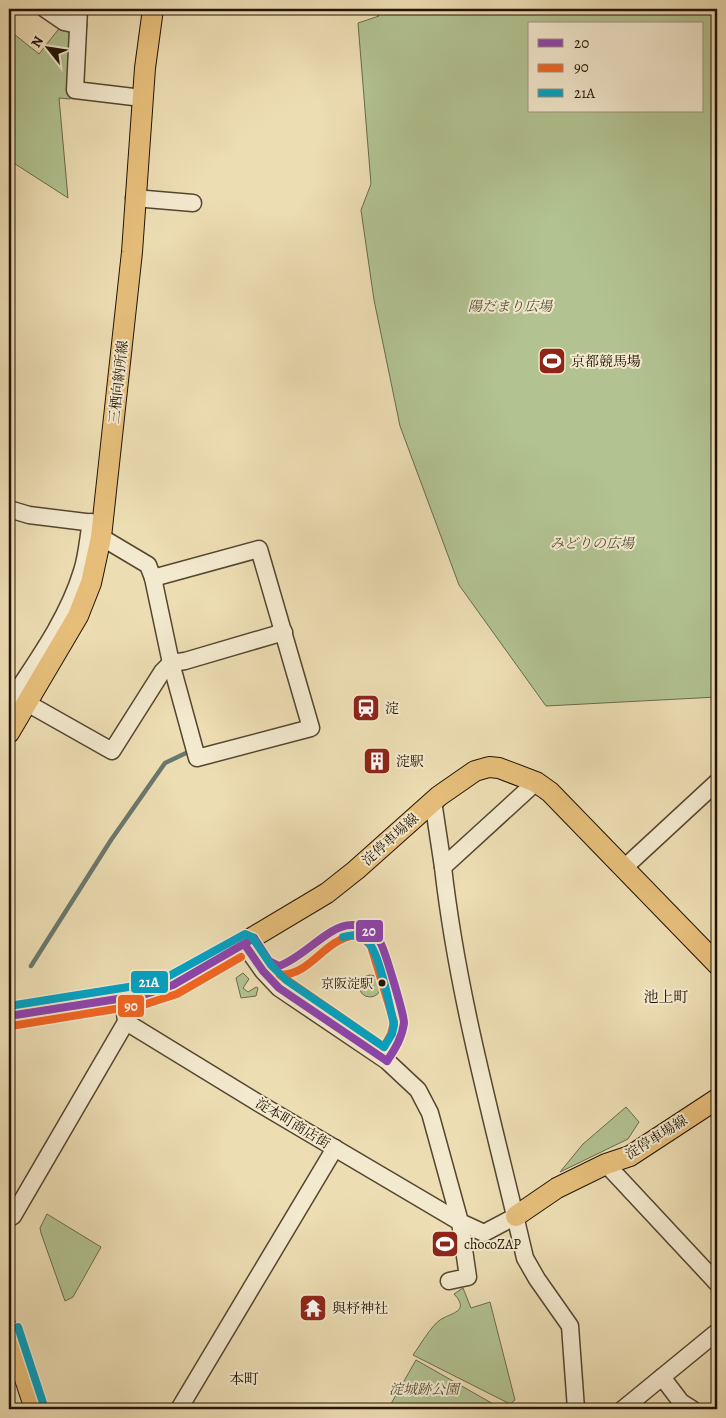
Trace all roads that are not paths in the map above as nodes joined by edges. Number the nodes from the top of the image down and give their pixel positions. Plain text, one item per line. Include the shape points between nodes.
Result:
1 (45, 9) edge
2 (153, 9) edge
3 (78, 17) edge
4 (142, 98) junction
5 (134, 198) junction
6 (193, 203) dead end
7 (9, 509) edge
8 (98, 528) junction
9 (153, 578) junction
10 (284, 632) junction
11 (171, 663) junction
12 (18, 703) edge
13 (9, 733) edge
14 (536, 782) junction
15 (717, 782) edge
16 (433, 801) junction
17 (443, 867) junction
18 (624, 868) junction
19 (244, 944) junction
20 (717, 964) edge
21 (123, 1000) junction
22 (9, 1016) edge
23 (126, 1022) junction
24 (717, 1098) edge
25 (335, 1148) junction
26 (606, 1164) junction
27 (516, 1216) junction
28 (9, 1218) edge
29 (460, 1222) junction
30 (449, 1281) dead end
31 (717, 1283) edge
32 (9, 1330) edge
33 (717, 1332) edge
34 (662, 1377) junction
35 (35, 1409) edge
36 (179, 1409) edge
37 (576, 1409) edge
38 (623, 1409) edge
39 (692, 1409) edge

1 - 3 street via 64,22
2 - 4 main road, 三栖向納所線
3 - 4 street via 75,90
4 - 5 main road, 三栖向納所線
5 - 6 street
5 - 8 main road, 三栖向納所線 via 132,252
7 - 8 street
8 - 9 street via 148,565
8 - 12 main road, 三栖向納所線 via 91,583 78,616
9 - 10 street via 259,549
9 - 11 street
10 - 11 street
10 - 11 street via 311,728 197,758
11 - 12 street via 112,751
12 - 13 main road, 三栖向納所線
14 - 16 main road, 淀停車場線 via 489,767 475,771
14 - 17 street
14 - 18 main road, 淀停車場線 via 550,792
15 - 18 street
16 - 17 street
16 - 19 main road, 淀停車場線 via 327,893
17 - 27 street via 467,1016
18 - 20 main road, 淀停車場線
19 - 21 main road, 淀停車場線 via 173,985
19 - 29 street via 279,988 410,1080 424,1100
21 - 22 main road, 淀停車場線
21 - 23 street
23 - 25 street, 淀本町商店街
23 - 28 street
24 - 26 main road, 淀停車場線 via 630,1156
25 - 29 street, 淀本町商店街
25 - 36 street
26 - 27 main road, 淀停車場線 via 557,1188
26 - 31 street
27 - 29 street, 淀本町商店街 via 484,1232
27 - 37 street via 525,1258 570,1326
29 - 30 street via 468,1277
32 - 35 main road
33 - 34 street
34 - 38 street
34 - 39 street via 681,1402

